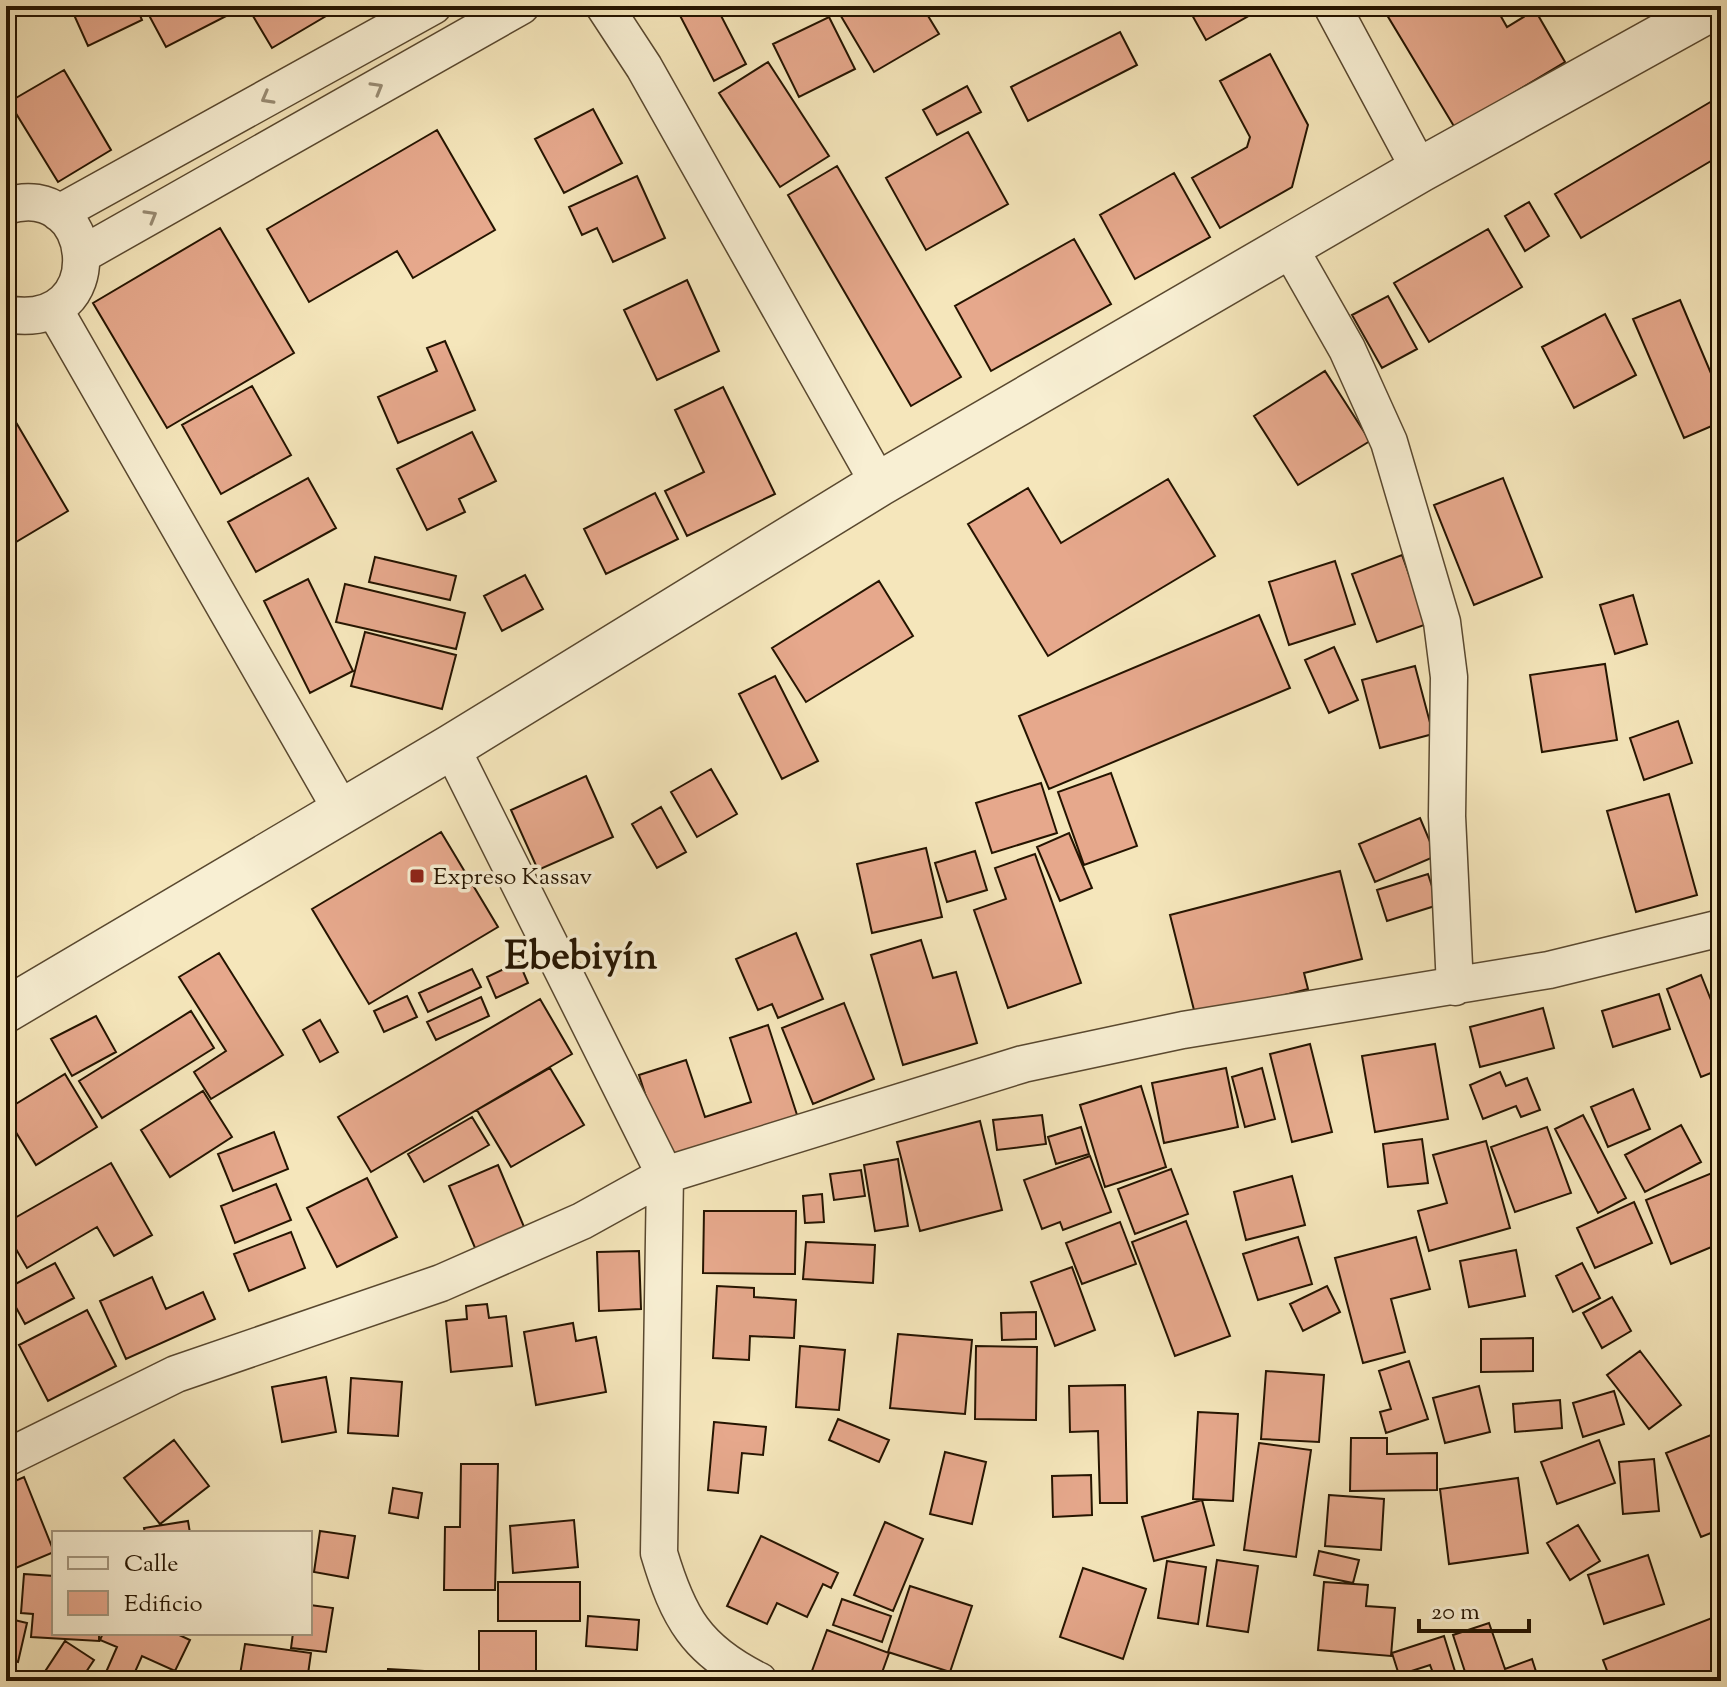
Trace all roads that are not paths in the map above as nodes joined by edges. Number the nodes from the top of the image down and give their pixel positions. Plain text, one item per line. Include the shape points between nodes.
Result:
1 (433, 6) edge
2 (521, 6) edge
3 (604, 6) edge
4 (1332, 6) edge
5 (1716, 6) edge
6 (1420, 170) junction
7 (6, 206) edge
8 (59, 213) junction
9 (1289, 247) junction
10 (83, 254) junction
11 (54, 309) junction
12 (6, 314) edge
13 (879, 484) junction
14 (451, 747) junction
15 (342, 811) junction
16 (1721, 928) edge
17 (1455, 987) junction
18 (6, 1010) edge
19 (665, 1175) junction
20 (6, 1458) edge
21 (759, 1681) edge

1 -> 8 street
10 -> 2 street
3 - 13 street via 644,67
4 - 6 street
5 - 6 street
6 - 9 street
7 - 8 street via 29,202
8 - 10 street via 71,224
9 - 13 street
9 - 17 street via 1347,349 1389,442 1442,622 1449,677 1447,816
10 - 11 street via 76,286
11 - 12 street via 39,316
11 - 15 street
13 - 14 street
14 - 15 street
14 - 19 street
15 - 18 street
16 - 17 street
17 - 19 street via 1183,1030 1023,1064
19 - 20 street via 582,1221 441,1283 176,1374
19 - 21 street via 659,1553 674,1603 697,1638

